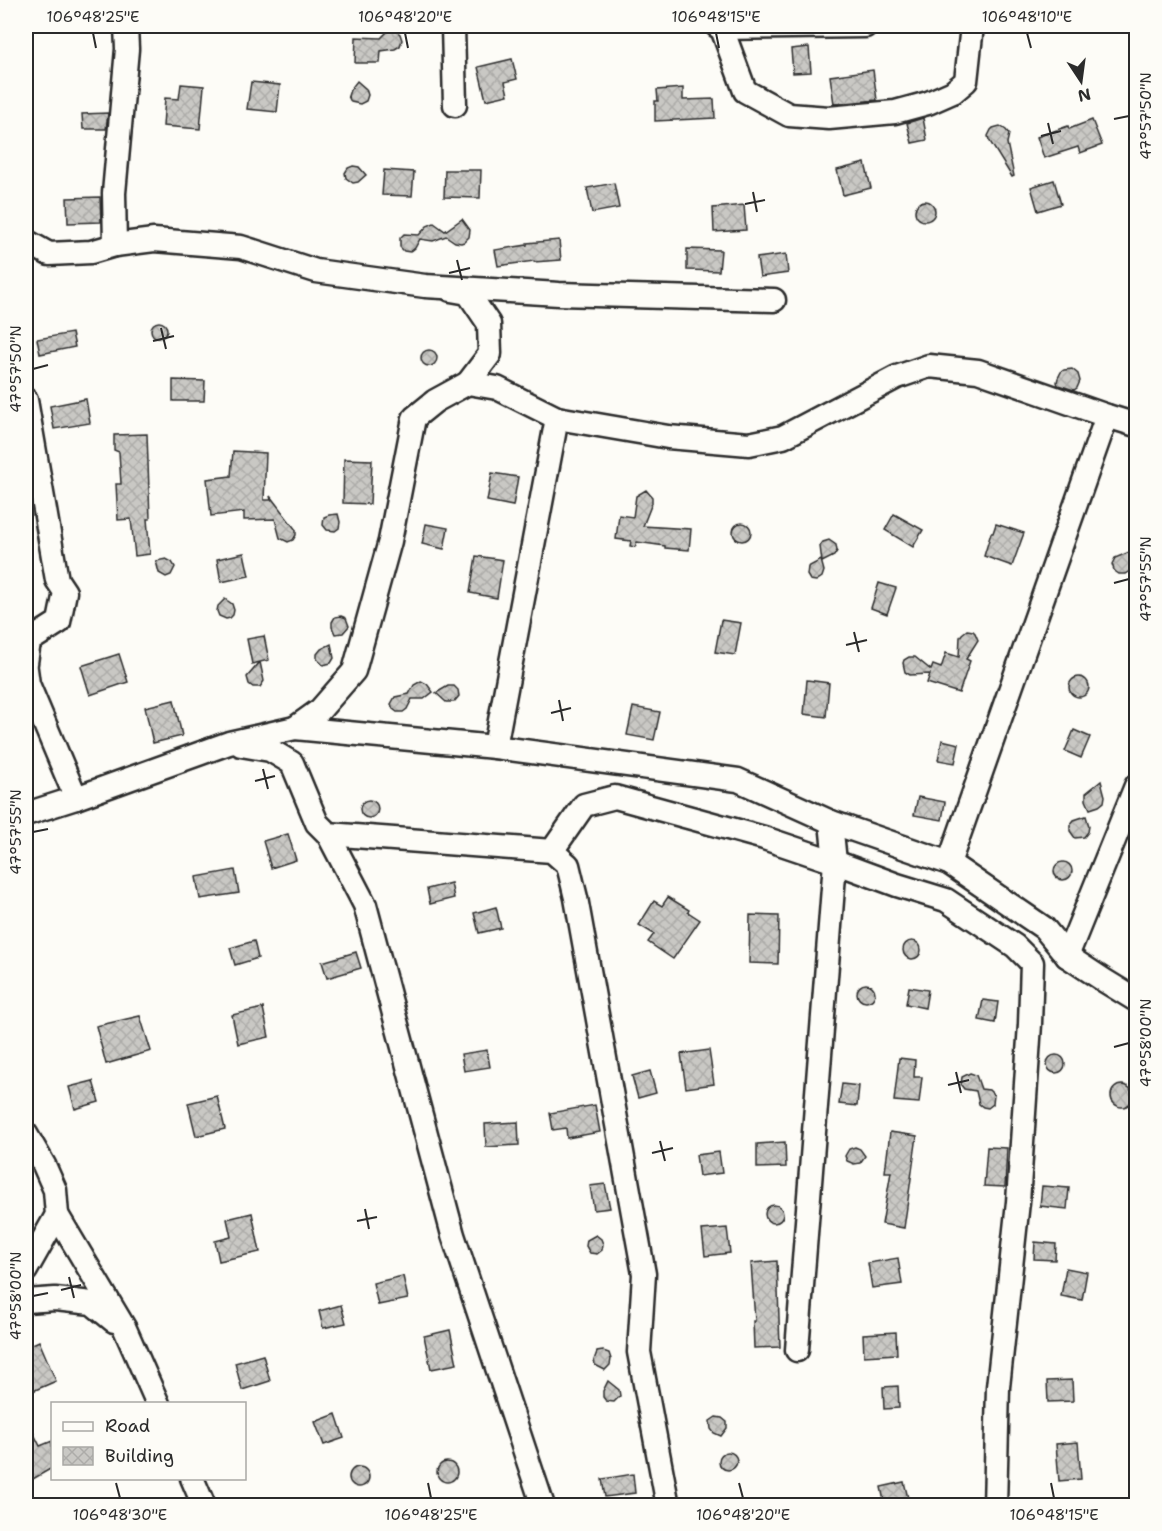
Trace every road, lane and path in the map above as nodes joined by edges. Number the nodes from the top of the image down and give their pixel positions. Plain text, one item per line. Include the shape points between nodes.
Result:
1 (126, 26) edge
2 (453, 26) edge
3 (720, 26) edge
4 (865, 26) edge
5 (972, 26) edge
6 (455, 105) dead end
7 (26, 241) edge
8 (115, 245) junction
9 (425, 286) junction
10 (774, 300) dead end
11 (468, 383) junction
12 (26, 400) edge
13 (1107, 416) junction
14 (557, 418) junction
15 (1137, 425) edge
16 (26, 663) edge
17 (26, 669) edge
18 (295, 728) junction
19 (229, 743) junction
20 (495, 747) junction
21 (1137, 786) edge
22 (76, 798) junction
23 (26, 814) edge
24 (831, 822) junction
25 (328, 834) junction
26 (552, 851) junction
27 (835, 862) junction
28 (949, 863) junction
29 (1067, 956) junction
30 (1137, 1000) edge
31 (26, 1134) edge
32 (57, 1215) junction
33 (26, 1270) edge
34 (26, 1300) edge
35 (125, 1329) junction
36 (797, 1350) dead end
37 (157, 1402) edge
38 (192, 1480) edge
39 (204, 1506) edge
40 (543, 1506) edge
41 (668, 1506) edge
42 (995, 1506) edge

1 - 8 street via 114,194
2 - 6 street
3 - 4 street
3 - 5 street via 745,91 789,115 830,118 895,112 953,92 966,81
7 - 8 street via 49,254 91,252
8 - 9 street via 154,240 241,247 316,271
9 - 10 street
9 - 11 street via 468,293 489,324 490,354
11 - 14 street via 498,388
11 - 18 street via 414,418 390,541 354,672 320,710
12 - 16 street via 57,580 65,592 59,622 29,641
13 - 14 street via 978,371 929,366 897,376 783,437 749,444 668,437
13 - 15 street
13 - 28 street
14 - 20 street
17 - 22 street via 27,684
18 - 19 street
18 - 20 street
19 - 22 street
19 - 25 street via 270,750 292,763 317,823
20 - 24 street via 738,780
21 - 29 street
22 - 23 street
24 - 27 street
24 - 28 street
25 - 26 street
25 - 40 street via 365,904 453,1235
26 - 27 street via 584,805 615,797
26 - 41 street via 568,865 576,898 644,1274 639,1352
27 - 36 street
27 - 42 street via 946,900 1015,946 1032,963 1018,1202 998,1387
28 - 29 street via 1044,928
29 - 30 street
31 - 32 street via 55,1190
32 - 33 street
32 - 35 street
34 - 35 street via 92,1303
35 - 37 street
38 - 39 street

